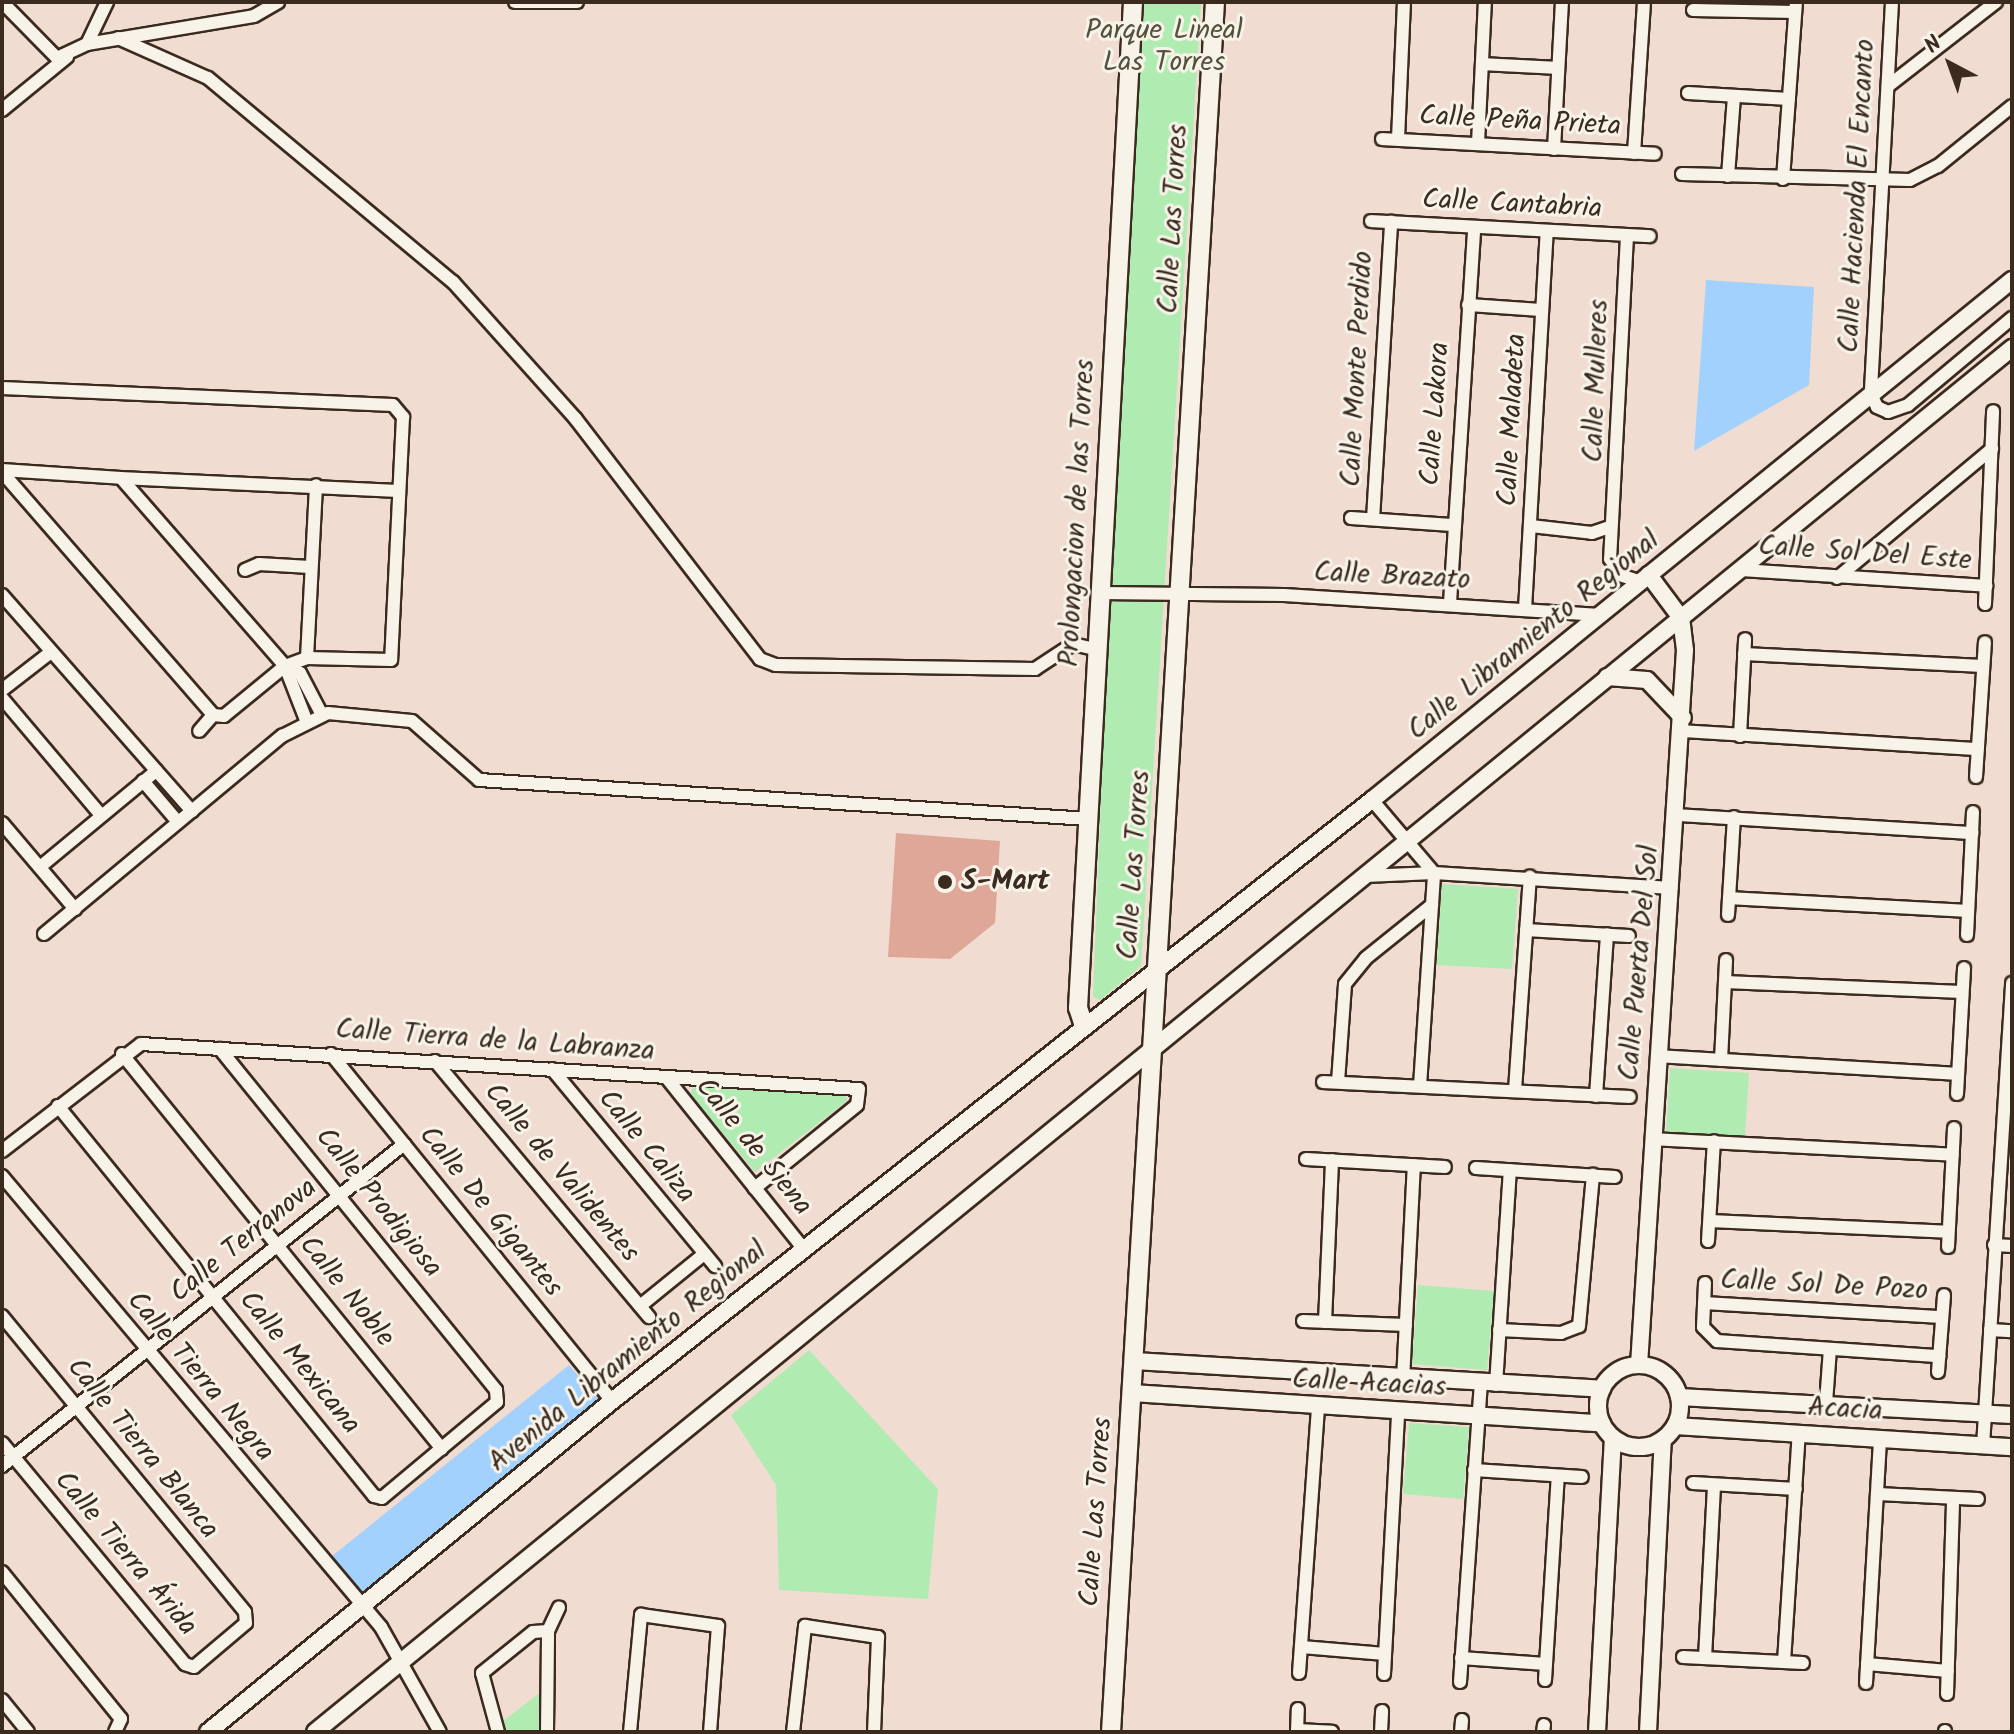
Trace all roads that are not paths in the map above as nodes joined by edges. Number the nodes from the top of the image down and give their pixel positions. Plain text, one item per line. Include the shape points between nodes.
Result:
1 (2, 2) edge
2 (107, 2) edge
3 (278, 2) edge
4 (515, 2) edge
5 (577, 2) edge
6 (1133, 2) edge
7 (1215, 2) edge
8 (1404, 2) edge
9 (1485, 2) edge
10 (1562, 2) edge
11 (1644, 2) edge
12 (1892, 2) edge
13 (1996, 2) edge
14 (1742, 6) edge
15 (1795, 7) edge
16 (1693, 10) dead end
17 (118, 38) junction
18 (87, 44) junction
19 (67, 57) junction
20 (1482, 64) junction
21 (1558, 68) junction
22 (1888, 86) junction
23 (1688, 93) dead end
24 (1734, 97) junction
25 (1789, 99) junction
26 (2012, 106) edge
27 (2, 110) edge
28 (1382, 139) dead end
29 (1398, 139) junction
30 (1478, 143) junction
31 (1554, 149) junction
32 (1634, 153) junction
33 (1655, 154) dead end
34 (1682, 174) dead end
35 (1728, 176) junction
36 (1783, 179) junction
37 (1881, 182) junction
38 (1371, 221) dead end
39 (1391, 222) junction
40 (1474, 228) junction
41 (1547, 233) junction
42 (1627, 236) junction
43 (1650, 236) dead end
44 (2012, 280) edge
45 (1468, 305) junction
46 (1542, 310) junction
47 (2012, 318) edge
48 (2012, 348) edge
49 (2, 388) edge
50 (1871, 394) junction
51 (1993, 411) dead end
52 (1992, 449) junction
53 (2, 471) edge
54 (121, 478) junction
55 (316, 485) junction
56 (398, 491) junction
57 (1351, 518) dead end
58 (1373, 519) junction
59 (1452, 525) junction
60 (1531, 526) junction
61 (1609, 527) junction
62 (310, 567) junction
63 (245, 570) dead end
64 (1741, 570) junction
65 (1646, 578) junction
66 (1837, 578) junction
67 (1986, 586) junction
68 (1180, 591) junction
69 (1101, 593) junction
70 (2, 595) edge
71 (1450, 603) junction
72 (1985, 604) dead end
73 (1525, 609) junction
74 (1600, 615) junction
75 (1681, 618) junction
76 (1745, 639) dead end
77 (1985, 642) dead end
78 (1098, 650) junction
79 (51, 652) junction
80 (1744, 654) junction
81 (307, 658) junction
82 (285, 666) junction
83 (1983, 666) junction
84 (1607, 677) junction
85 (2, 690) edge
86 (2, 698) edge
87 (213, 715) junction
88 (322, 715) junction
89 (306, 720) junction
90 (1682, 724) junction
91 (199, 731) dead end
92 (1740, 736) junction
93 (1977, 749) junction
94 (156, 771) junction
95 (1976, 777) dead end
96 (143, 781) junction
97 (1372, 800) junction
98 (192, 811) junction
99 (1973, 812) dead end
100 (101, 815) junction
101 (1677, 815) junction
102 (1734, 817) junction
103 (1089, 819) junction
104 (178, 822) junction
105 (2, 823) edge
106 (1972, 833) junction
107 (1408, 841) junction
108 (40, 867) junction
109 (1434, 873) junction
110 (1365, 876) junction
111 (1530, 877) junction
112 (1672, 888) junction
113 (1729, 898) junction
114 (1432, 905) junction
115 (75, 909) junction
116 (1968, 911) junction
117 (1728, 915) dead end
118 (1526, 930) junction
119 (44, 934) dead end
120 (1607, 934) junction
121 (1967, 935) dead end
122 (1629, 936) dead end
123 (1726, 960) dead end
124 (1964, 968) dead end
125 (1156, 972) junction
126 (1725, 982) junction
127 (2012, 983) edge
128 (1962, 992) junction
129 (2012, 999) edge
130 (1084, 1026) junction
131 (220, 1049) junction
132 (1152, 1053) junction
133 (122, 1054) junction
134 (331, 1054) junction
135 (1658, 1056) junction
136 (1721, 1060) junction
137 (435, 1061) junction
138 (552, 1069) junction
139 (1957, 1074) junction
140 (666, 1077) junction
141 (1323, 1082) dead end
142 (1338, 1082) junction
143 (2008, 1085) edge
144 (1420, 1086) junction
145 (1515, 1090) junction
146 (1957, 1094) dead end
147 (1596, 1096) junction
148 (1630, 1097) dead end
149 (58, 1106) junction
150 (1954, 1128) dead end
151 (1652, 1139) junction
152 (1714, 1141) junction
153 (404, 1144) junction
154 (2, 1151) edge
155 (1953, 1155) junction
156 (1306, 1159) dead end
157 (1332, 1160) junction
158 (1414, 1165) junction
159 (2005, 1165) edge
160 (1445, 1167) dead end
161 (1476, 1168) dead end
162 (1510, 1170) junction
163 (1593, 1175) junction
164 (2, 1176) edge
165 (1615, 1177) dead end
166 (755, 1188) junction
167 (341, 1193) junction
168 (1710, 1221) junction
169 (1948, 1232) junction
170 (1708, 1241) dead end
171 (277, 1245) junction
172 (1994, 1245) junction
173 (2012, 1246) edge
174 (1948, 1247) dead end
175 (803, 1248) junction
176 (704, 1254) junction
177 (715, 1266) dead end
178 (1705, 1283) dead end
179 (1944, 1295) dead end
180 (214, 1296) junction
181 (1704, 1303) junction
182 (640, 1306) junction
183 (2, 1316) edge
184 (649, 1317) dead end
185 (1942, 1317) junction
186 (1303, 1321) dead end
187 (1325, 1322) junction
188 (1406, 1325) junction
189 (1499, 1330) junction
190 (1990, 1330) junction
191 (2012, 1331) edge
192 (1830, 1349) junction
193 (145, 1351) junction
194 (1939, 1356) junction
195 (1134, 1361) junction
196 (1639, 1365) junction
197 (1938, 1372) dead end
198 (1403, 1380) junction
199 (1488, 1385) junction
200 (1602, 1389) junction
201 (1132, 1393) junction
202 (1679, 1397) junction
203 (612, 1401) junction
204 (1826, 1403) junction
205 (76, 1407) junction
206 (1318, 1407) junction
207 (1398, 1412) junction
208 (1985, 1414) junction
209 (2012, 1415) edge
210 (1478, 1416) junction
211 (1602, 1423) junction
212 (1675, 1426) junction
213 (1799, 1433) junction
214 (1613, 1438) junction
215 (1880, 1438) junction
216 (1663, 1439) junction
217 (2, 1443) edge
218 (1983, 1446) junction
219 (2012, 1447) edge
220 (442, 1449) junction
221 (13, 1457) junction
222 (2, 1466) edge
223 (1474, 1470) junction
224 (1558, 1476) junction
225 (1582, 1477) dead end
226 (1693, 1483) dead end
227 (1714, 1485) junction
228 (1796, 1489) junction
229 (1878, 1494) junction
230 (1953, 1498) junction
231 (1978, 1499) dead end
232 (2, 1572) edge
233 (559, 1607) dead end
234 (363, 1608) junction
235 (245, 1612) joint
236 (548, 1631) junction
237 (1302, 1647) junction
238 (1385, 1654) junction
239 (1683, 1657) dead end
240 (1461, 1658) junction
241 (1705, 1658) junction
242 (403, 1661) junction
243 (1784, 1662) junction
244 (1803, 1663) dead end
245 (1546, 1664) junction
246 (1867, 1664) junction
247 (1948, 1671) junction
248 (1299, 1673) dead end
249 (1384, 1674) dead end
250 (1545, 1680) dead end
251 (1460, 1682) dead end
252 (1866, 1683) dead end
253 (1947, 1694) dead end
254 (2, 1700) edge
255 (1298, 1709) dead end
256 (1382, 1711) dead end
257 (118, 1729) edge
258 (1297, 1731) edge
259 (28, 1732) edge
260 (208, 1732) edge
261 (315, 1732) edge
262 (440, 1732) edge
263 (498, 1732) edge
264 (547, 1732) edge
265 (630, 1732) edge
266 (710, 1732) edge
267 (793, 1732) edge
268 (874, 1732) edge
269 (1111, 1732) edge
270 (1332, 1732) edge
271 (1381, 1732) edge
272 (1597, 1732) edge
273 (1648, 1732) edge

1 - 19 street via 50,56
2 - 18 street
3 - 17 street via 254,16
4 - 5 street
6 - 69 main road, Prolongacion de las Torres
7 - 68 main road, Calle Las Torres
8 - 29 street
9 - 20 street
10 - 21 street
11 - 32 street
12 - 22 street, Calle Hacienda El Encanto
13 - 22 street
14 - 15 street
14 - 16 street
15 - 25 street
17 - 18 street
17 - 78 street via 208,78 453,282 575,418 760,659 776,665 1035,669 1073,644
18 - 19 street
19 - 27 street
20 - 21 street
20 - 30 street
21 - 31 street
22 - 37 street, Calle Hacienda El Encanto
23 - 24 street
24 - 25 street
24 - 35 street
25 - 36 street
26 - 37 street via 1924,175
28 - 29 street, Calle Peña Prieta
29 - 30 street, Calle Peña Prieta
30 - 31 street, Calle Peña Prieta
31 - 32 street, Calle Peña Prieta
32 - 33 street, Calle Peña Prieta
34 - 35 street
35 - 36 street
36 - 37 street
37 - 50 street, Calle Hacienda El Encanto
38 - 39 street, Calle Cantabria
39 - 40 street, Calle Cantabria
39 - 58 street, Calle Monte Perdido
40 - 41 street, Calle Cantabria
40 - 45 street, Calle Lakora
41 - 42 street, Calle Cantabria
41 - 46 street, Calle Maladeta
42 - 43 street, Calle Cantabria
42 - 61 street, Calle Mulleres via 1616,509
44 - 50 street, Calle Libramiento Regional
45 - 46 street
45 - 59 street, Calle Lakora
46 - 60 street, Calle Maladeta
47 - 50 street via 1908,405 1888,412
48 - 64 street
49 - 56 street via 393,405 403,417
50 - 65 street, Calle Libramiento Regional
51 - 52 street, Calle Sol Del Este
52 - 66 street
52 - 67 street, Calle Sol Del Este
53 - 54 street
53 - 87 street
54 - 55 street
54 - 82 street
55 - 56 street
55 - 62 street
56 - 81 street via 391,660
57 - 58 street
58 - 59 street
59 - 71 street, Calle Lakora
60 - 61 street via 1592,533
60 - 73 street, Calle Maladeta
61 - 65 street via 1610,559 1623,576
62 - 63 street via 259,564
62 - 81 street
64 - 66 street, Calle Sol Del Este
64 - 75 street
65 - 74 street, Calle Libramiento Regional
65 - 75 street
66 - 67 street, Calle Sol Del Este
67 - 72 street, Calle Sol Del Este
68 - 69 street, Calle Brazato
68 - 71 street, Calle Brazato
68 - 125 main road, Calle Las Torres
69 - 78 main road, Prolongacion de las Torres
70 - 79 street
71 - 73 street, Calle Brazato
73 - 74 street, Calle Brazato
74 - 97 street, Calle Libramiento Regional
75 - 84 street
75 - 90 street, Calle Puerta Del Sol
76 - 80 street
77 - 83 street
78 - 103 main road, Prolongacion de las Torres
79 - 85 street
79 - 94 street
80 - 83 street
80 - 92 street
81 - 82 street
82 - 87 street via 224,716
82 - 88 street via 300,673
82 - 89 street
83 - 93 street
84 - 90 street via 1647,680
84 - 107 street
86 - 100 street
87 - 91 street
88 - 89 street
88 - 103 street via 348,711 412,721 479,780
89 - 98 street
90 - 92 street
90 - 101 street, Calle Puerta Del Sol
92 - 93 street
93 - 95 street
94 - 96 street
94 - 98 street
96 - 100 street
96 - 104 street
97 - 107 street
97 - 125 street, Calle Libramiento Regional
98 - 104 street
99 - 106 street
100 - 108 street
101 - 102 street
101 - 112 street, Calle Puerta Del Sol
102 - 106 street
102 - 113 street
103 - 130 main road, Prolongacion de las Torres via 1078,1008
104 - 115 street
105 - 108 street
106 - 116 street
107 - 109 street
107 - 110 street
108 - 115 street
109 - 110 street
109 - 111 street
109 - 114 street
110 - 132 street
111 - 112 street
111 - 118 street
112 - 135 street, Calle Puerta Del Sol
113 - 116 street
113 - 117 street
114 - 142 street via 1366,958 1345,984
114 - 144 street
115 - 119 street
116 - 121 street
118 - 120 street
118 - 145 street
120 - 122 street
120 - 147 street
123 - 126 street
124 - 128 street
125 - 130 street, Calle Libramiento Regional
125 - 132 main road, Calle Las Torres
126 - 128 street
126 - 136 street
127 - 129 street
128 - 139 street
129 - 143 street
130 - 175 street, Avenida Libramiento Regional
131 - 133 street, Calle Tierra de la Labranza via 141,1044
131 - 134 street, Calle Tierra de la Labranza
131 - 167 street, Calle Prodigiosa
132 - 195 main road, Calle Las Torres
132 - 242 street
133 - 149 street
133 - 171 street, Calle Noble
134 - 137 street, Calle Tierra de la Labranza
134 - 153 street, Calle De Gigantes
135 - 136 street
135 - 151 street, Calle Puerta Del Sol
136 - 139 street
137 - 138 street, Calle Tierra de la Labranza
137 - 182 street, Calle de Validentes
138 - 140 street, Calle Tierra de la Labranza
138 - 176 street, Calle Caliza
139 - 146 street
140 - 166 street, Calle de Siena
140 - 166 street, Calle Tierra de la Labranza via 850,1087 862,1097
141 - 142 street
142 - 144 street
143 - 159 street
144 - 145 street
145 - 147 street
147 - 148 street
149 - 154 street
149 - 180 street, Calle Mexicana
150 - 155 street
151 - 152 street
151 - 196 street, Calle Puerta Del Sol
152 - 155 street
152 - 168 street
153 - 167 street, Calle Terranova
153 - 203 street, Calle De Gigantes
155 - 169 street
156 - 157 street
157 - 158 street
157 - 187 street
158 - 160 street
158 - 188 street
159 - 172 street
161 - 162 street
162 - 163 street
162 - 189 street
163 - 165 street
163 - 189 street via 1579,1326 1561,1333
164 - 193 street, Calle Tierra Negra
166 - 175 street, Calle de Siena
167 - 171 street, Calle Terranova
167 - 220 street, Calle Prodigiosa via 496,1390 497,1402
168 - 169 street
168 - 170 street
169 - 174 street
171 - 180 street, Calle Terranova
171 - 220 street, Calle Noble
172 - 173 street
172 - 190 street
175 - 203 street, Avenida Libramiento Regional
176 - 177 street, Calle Caliza
176 - 182 street
178 - 181 street, Calle Sol De Pozo
179 - 185 street, Calle Sol De Pozo
180 - 193 street, Calle Terranova
180 - 220 street, Calle Mexicana via 374,1496 382,1498
181 - 185 street, Calle Sol De Pozo
181 - 192 street, Calle Sol De Pozo via 1704,1332 1717,1341
182 - 184 street, Calle de Validentes
183 - 205 street, Calle Tierra Blanca
185 - 194 street, Calle Sol De Pozo
186 - 187 street
187 - 188 street
188 - 198 street
189 - 199 street
190 - 191 street
190 - 208 street
192 - 194 street, Calle Sol De Pozo
192 - 204 street
193 - 205 street, Calle Terranova
193 - 234 street, Calle Tierra Negra
194 - 197 street, Calle Sol De Pozo
195 - 198 street, Calle Acacias
195 - 201 main road, Calle Las Torres
196 - 200 street via 1617,1371
196 - 202 street via 1661,1371
198 - 199 street, Calle Acacias
199 - 200 street, Calle Acacias
199 - 210 street
200 - 211 street
201 - 206 street, Calle Acacias
201 - 269 main road, Calle Las Torres
202 - 204 street
202 - 212 street
203 - 234 street, Avenida Libramiento Regional
204 - 208 street
205 - 221 street, Calle Terranova
205 - 235 street, Calle Tierra Blanca
206 - 207 street, Calle Acacias
206 - 237 street
207 - 210 street, Calle Acacias
207 - 238 street
208 - 209 street
208 - 218 street
210 - 211 street, Calle Acacias
210 - 223 street
211 - 214 street
212 - 213 street, Acacia
212 - 216 street
213 - 215 street, Acacia
213 - 228 street
214 - 216 street via 1643,1446
214 - 272 street
215 - 218 street, Acacia
215 - 229 street
216 - 273 street
217 - 221 street, Calle Tierra Árida
218 - 219 street, Acacia
221 - 222 street, Calle Terranova
221 - 235 street, Calle Tierra Árida via 185,1664 194,1667 246,1623
223 - 224 street
223 - 240 street
224 - 225 street
224 - 245 street
226 - 227 street
227 - 228 street
227 - 241 street
228 - 243 street
229 - 230 street
229 - 246 street
230 - 231 street
230 - 247 street
232 - 257 street
233 - 236 street
234 - 242 street, Calle Tierra Negra
234 - 260 street, Avenida Libramiento Regional
236 - 263 street via 533,1632 481,1675
236 - 264 street
237 - 238 street
237 - 248 street
238 - 249 street
239 - 241 street
240 - 245 street
240 - 251 street
241 - 243 street
242 - 261 street
242 - 262 street
243 - 244 street
245 - 250 street
246 - 247 street
246 - 252 street
247 - 253 street
254 - 259 street
255 - 258 street
256 - 271 street
258 - 270 street
265 - 266 street via 641,1615 718,1626
267 - 268 street via 805,1626 878,1637

